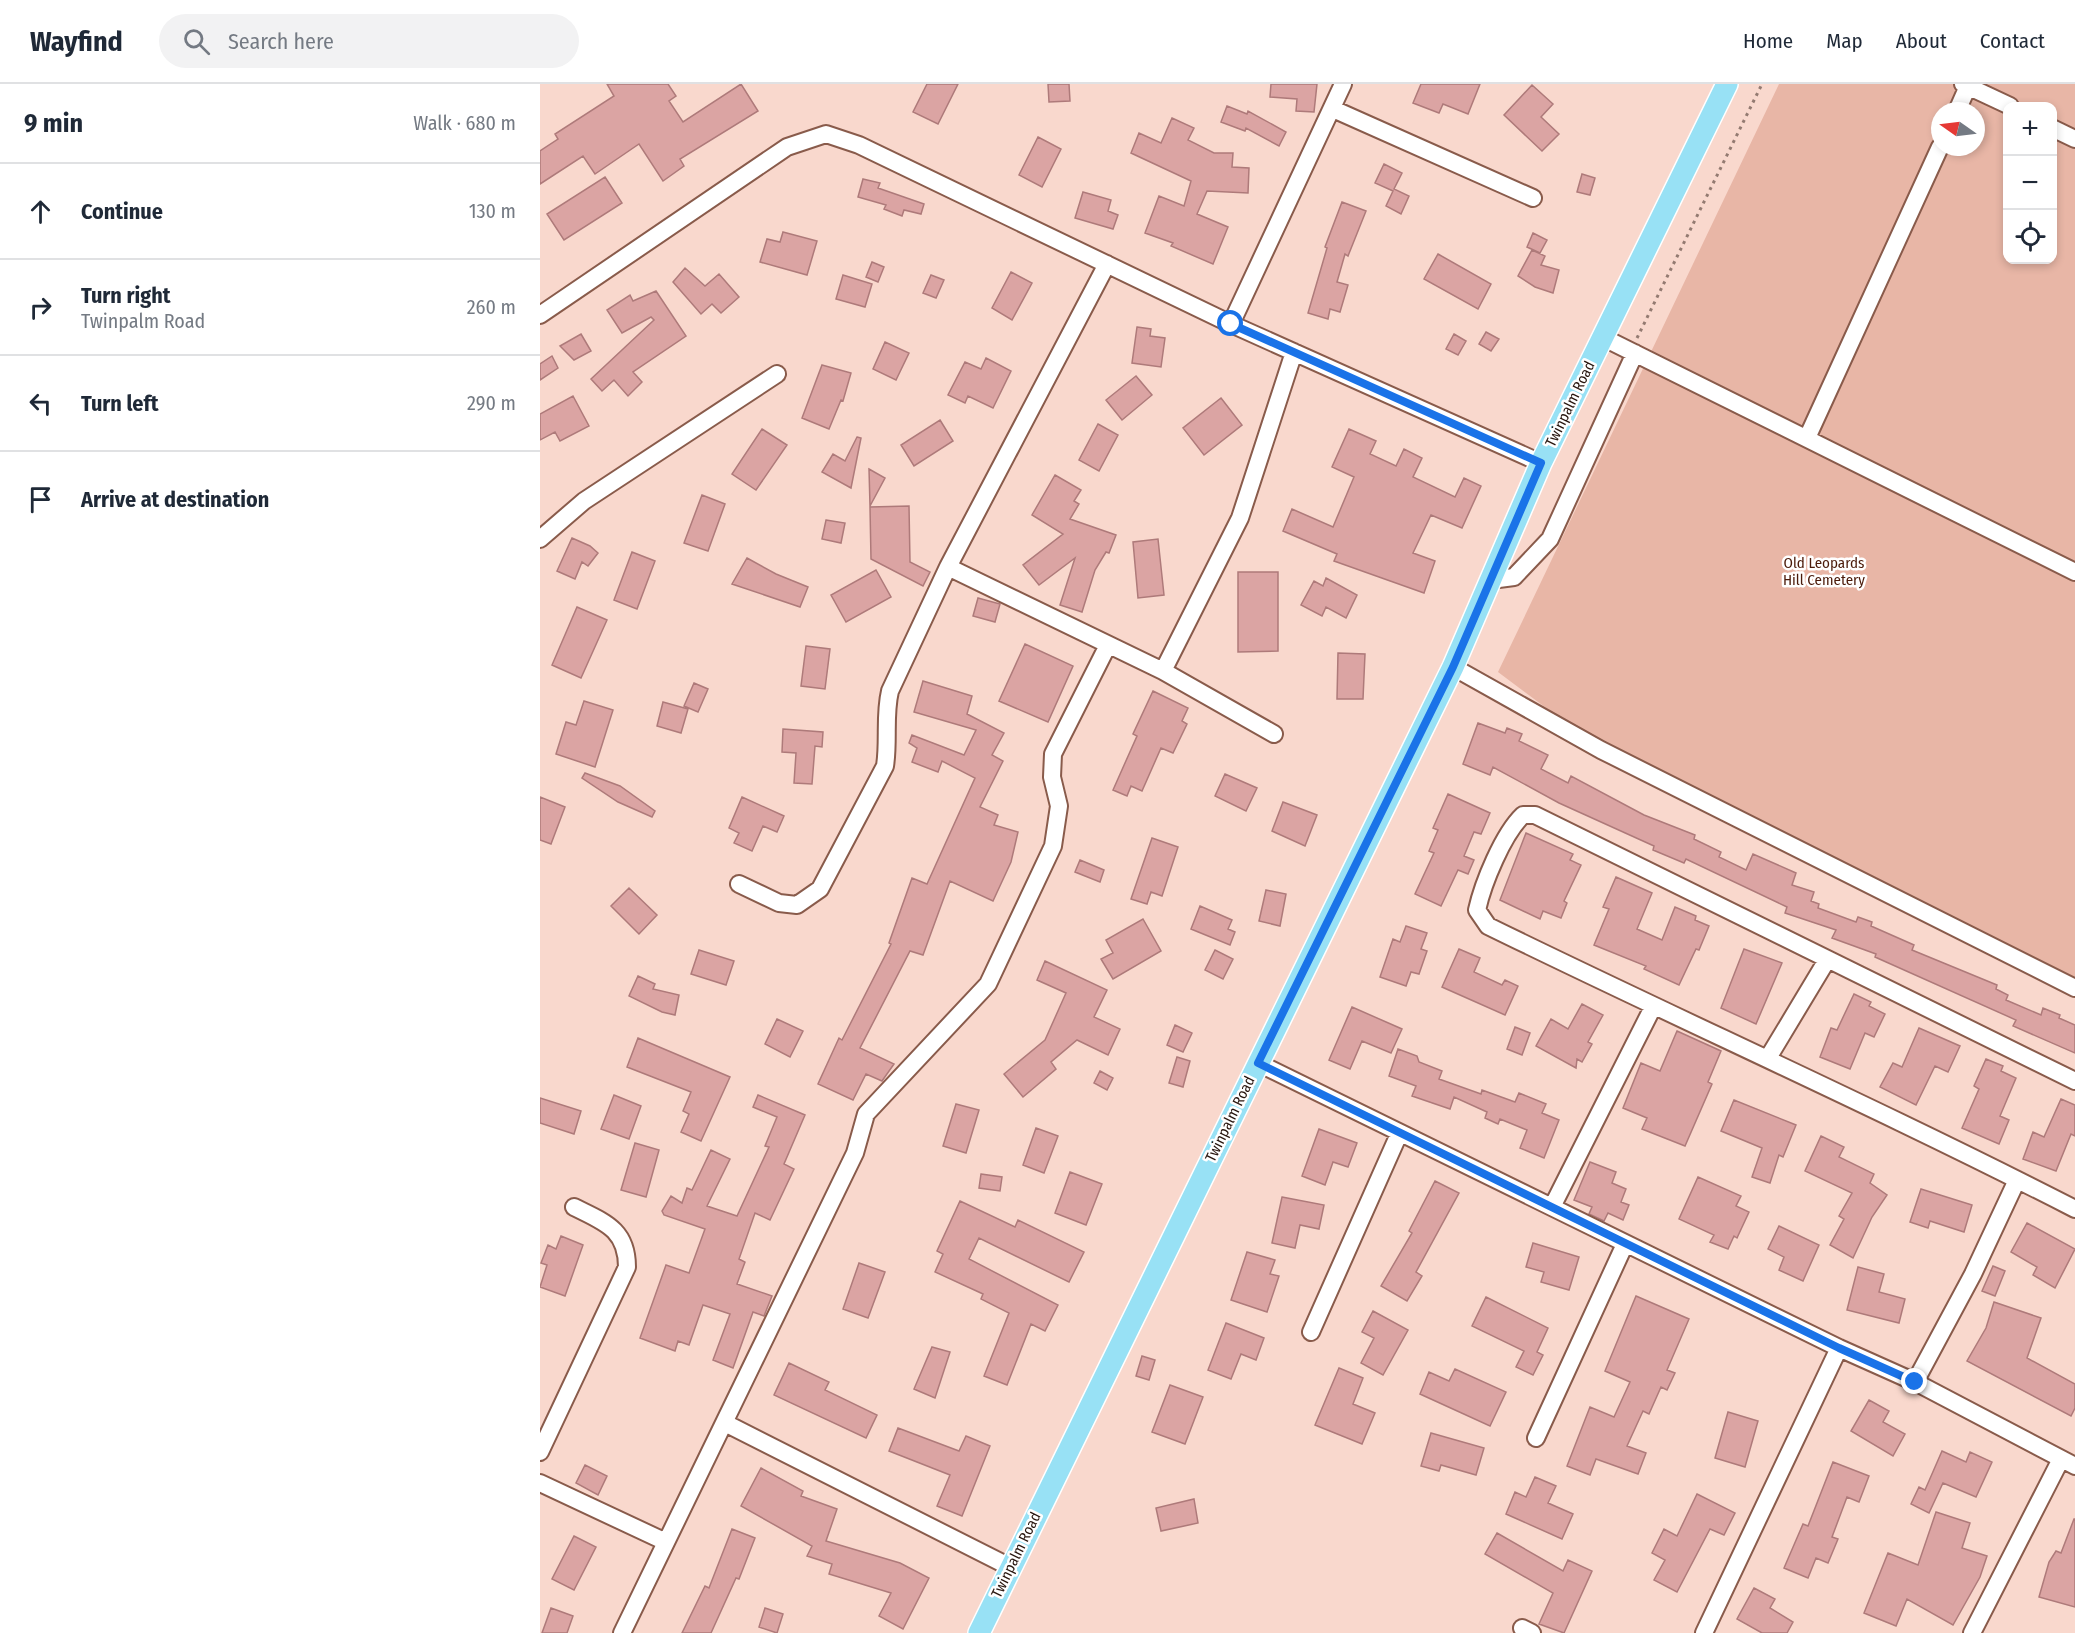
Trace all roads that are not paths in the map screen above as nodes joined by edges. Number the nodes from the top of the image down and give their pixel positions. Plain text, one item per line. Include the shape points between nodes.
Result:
1 (1343, 84) edge
2 (1727, 84) edge
3 (1966, 85) edge
4 (1960, 102) edge
5 (2003, 103) edge
6 (1333, 109) junction
7 (2057, 130) edge
8 (2075, 139) edge
9 (1936, 156) edge
10 (1533, 198) dead end
11 (1107, 264) junction
12 (540, 315) edge
13 (1231, 324) junction
14 (1602, 337) junction
15 (1294, 352) junction
16 (1633, 352) junction
17 (777, 374) dead end
18 (1807, 438) junction
19 (1541, 463) junction
20 (540, 539) edge
21 (948, 567) junction
22 (2075, 572) edge
23 (1491, 580) junction
24 (1108, 645) junction
25 (1453, 667) junction
26 (1163, 671) junction
27 (1274, 734) dead end
28 (739, 884) dead end
29 (1827, 960) junction
30 (2075, 988) edge
31 (1653, 1007) junction
32 (1768, 1058) junction
33 (1258, 1063) junction
34 (2075, 1081) edge
35 (1399, 1134) junction
36 (2017, 1180) junction
37 (574, 1207) dead end
38 (1552, 1207) junction
39 (2075, 1209) edge
40 (1625, 1244) junction
41 (1311, 1332) dead end
42 (1839, 1348) junction
43 (1915, 1382) junction
44 (724, 1423) junction
45 (1536, 1438) dead end
46 (540, 1452) edge
47 (2068, 1462) edge
48 (540, 1483) edge
49 (666, 1542) junction
50 (1010, 1567) junction
51 (622, 1633) edge
52 (979, 1633) edge
53 (1704, 1633) edge
54 (1972, 1633) edge

1 - 6 street
2 - 14 main road, Twinpalm Road
3 - 4 street
3 - 5 street
6 - 10 street
6 - 13 street
7 - 8 street
9 - 18 street
11 - 12 street via 859,145 826,134 787,147
11 - 13 street
11 - 21 street
13 - 15 street
14 - 16 street
14 - 19 main road, Twinpalm Road
15 - 19 street
15 - 26 street via 1240,518
16 - 18 street
16 - 23 street via 1550,539 1514,576
17 - 20 street via 584,501
18 - 22 street
19 - 23 main road, Twinpalm Road
21 - 24 street
21 - 28 street via 890,691 885,766 820,889 797,905 779,903
23 - 25 main road, Twinpalm Road
24 - 26 street
24 - 44 street via 1053,754 1052,777 1059,806 1053,846 988,984 866,1114 855,1153
25 - 30 street via 1601,750
25 - 33 main road, Twinpalm Road
26 - 27 street
29 - 31 street via 1535,815 1522,815 1513,824 1480,895 1477,910 1488,926
29 - 32 street
29 - 34 street
31 - 32 street
31 - 38 street
32 - 36 street
33 - 35 street
33 - 50 main road, Twinpalm Road
35 - 38 street
35 - 41 street
36 - 39 street
36 - 43 street via 1973,1274
37 - 46 street via 617,1232 627,1248 627,1267
38 - 40 street
40 - 42 street
40 - 45 street
42 - 43 street
42 - 53 street
43 - 47 street
44 - 49 street
44 - 50 street
47 - 54 street
48 - 49 street
49 - 51 street
50 - 52 main road, Twinpalm Road

